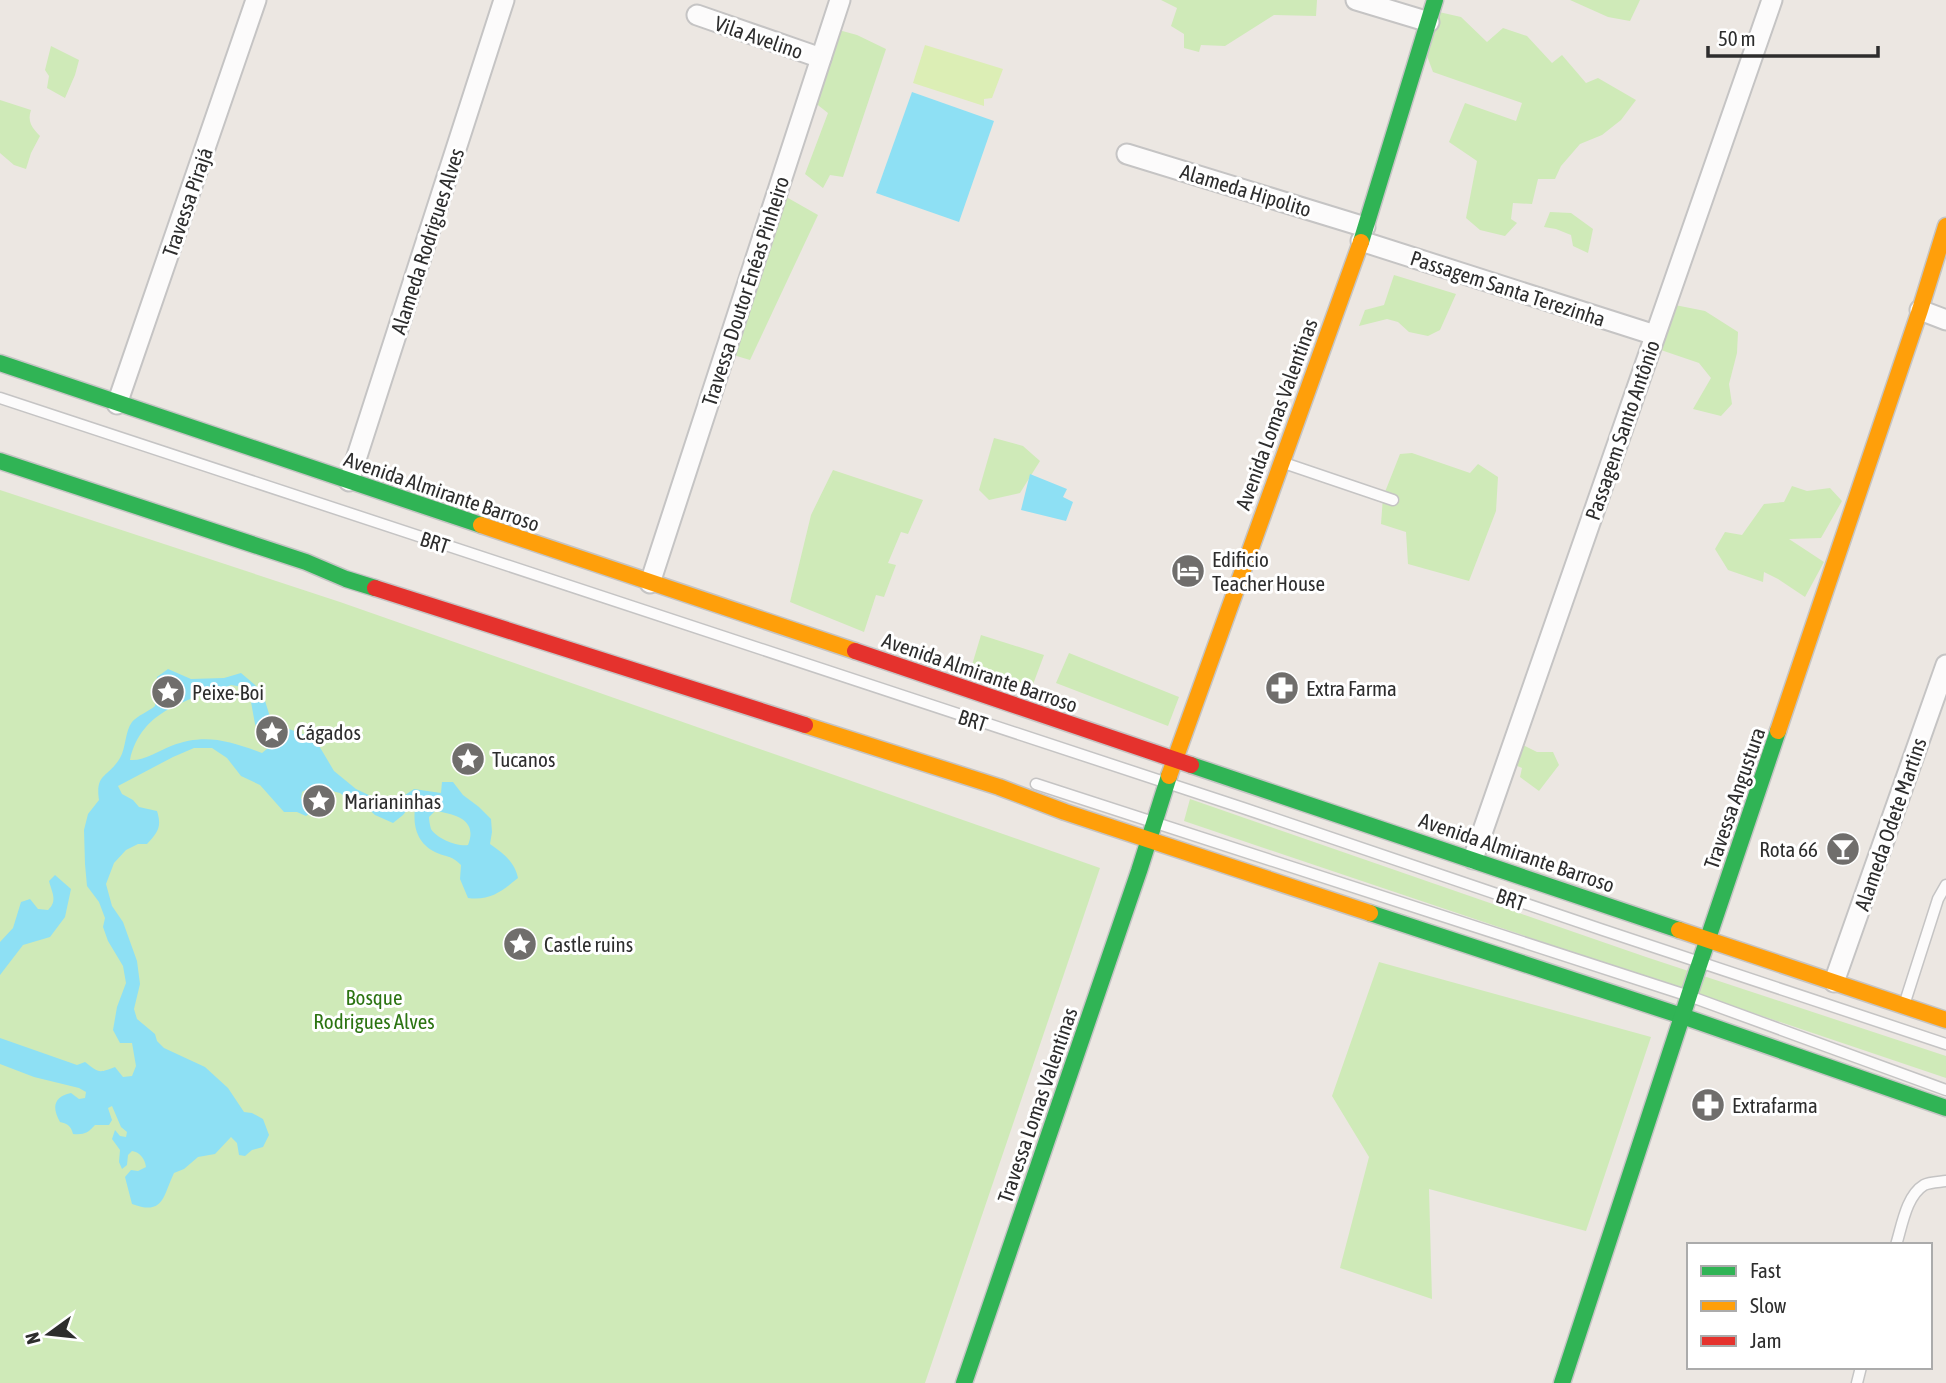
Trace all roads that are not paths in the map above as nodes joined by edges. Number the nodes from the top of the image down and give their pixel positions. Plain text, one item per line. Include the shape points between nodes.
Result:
1 (256, 0) edge
2 (504, 0) edge
3 (839, 0) edge
4 (1356, 0) edge
5 (1435, 0) edge
6 (1772, 0) edge
7 (697, 15) dead end
8 (1429, 22) junction
9 (821, 58) junction
10 (1126, 154) dead end
11 (1946, 226) edge
12 (1363, 234) junction
13 (1920, 310) junction
14 (1946, 320) edge
15 (1655, 335) junction
16 (0, 363) edge
17 (0, 398) edge
18 (117, 404) junction
19 (0, 450) edge
20 (0, 461) edge
21 (1281, 462) junction
22 (349, 481) junction
23 (1393, 500) dead end
24 (344, 567) dead end
25 (370, 575) dead end
26 (650, 583) junction
27 (1946, 665) edge
28 (843, 726) dead end
29 (1174, 759) junction
30 (1030, 782) dead end
31 (1166, 783) junction
32 (1154, 821) junction
33 (1149, 840) junction
34 (1473, 859) junction
35 (1946, 885) edge
36 (1708, 939) junction
37 (1700, 963) junction
38 (1834, 982) junction
39 (1689, 996) junction
40 (1904, 1006) junction
41 (1682, 1016) junction
42 (1946, 1020) edge
43 (1946, 1044) edge
44 (1946, 1090) edge
45 (1946, 1108) edge
46 (1946, 1181) edge
47 (1897, 1243) edge
48 (964, 1383) edge
49 (1562, 1383) edge

1 - 18 street, Travessa Pirajá
2 - 22 street, Alameda Rodrigues Alves
3 - 9 street, Travessa Doutor Enéas Pinheiro
4 - 8 street
5 - 8 main road, Avenida Lomas Valentinas
6 - 15 street, Passagem Santo Antônio
7 - 9 street, Vila Avelino
8 - 12 main road, Avenida Lomas Valentinas
9 - 26 street, Travessa Doutor Enéas Pinheiro
10 - 12 street, Alameda Hipolito
11 - 13 main road, Travessa Angustura
12 - 15 street, Passagem Santa Terezinha
12 - 21 main road, Avenida Lomas Valentinas
13 - 14 street
13 - 36 main road, Travessa Angustura
15 - 34 street, Passagem Santo Antônio
16 - 18 main road, Avenida Almirante Barroso
17 - 31 lane, BRT
18 - 22 main road, Avenida Almirante Barroso
19 - 24 lane
20 - 33 main road via 346,579 999,787
21 - 23 lane
21 - 29 main road, Avenida Lomas Valentinas
22 - 26 main road, Avenida Almirante Barroso
25 - 28 lane via 615,657
26 - 29 main road, Avenida Almirante Barroso
27 - 38 street, Alameda Odete Martins
29 - 31 main road, Avenida Lomas Valentinas
29 - 34 main road, Avenida Almirante Barroso
30 - 32 lane, BRT
31 - 32 main road, Avenida Lomas Valentinas
31 - 37 lane, BRT
32 - 33 main road, Avenida Lomas Valentinas
32 - 39 lane, BRT
33 - 41 main road
33 - 48 main road, Travessa Lomas Valentinas
34 - 36 main road, Avenida Almirante Barroso
35 - 40 lane
36 - 37 main road, Travessa Angustura
36 - 38 main road, Avenida Almirante Barroso
37 - 39 main road, Travessa Angustura
37 - 43 lane, BRT
38 - 40 main road, Avenida Almirante Barroso
39 - 41 main road, Travessa Angustura
39 - 44 lane, BRT
40 - 42 main road, Avenida Almirante Barroso
41 - 45 main road
41 - 49 main road, Travessa Angustura
46 - 47 lane via 1925,1184 1914,1195

